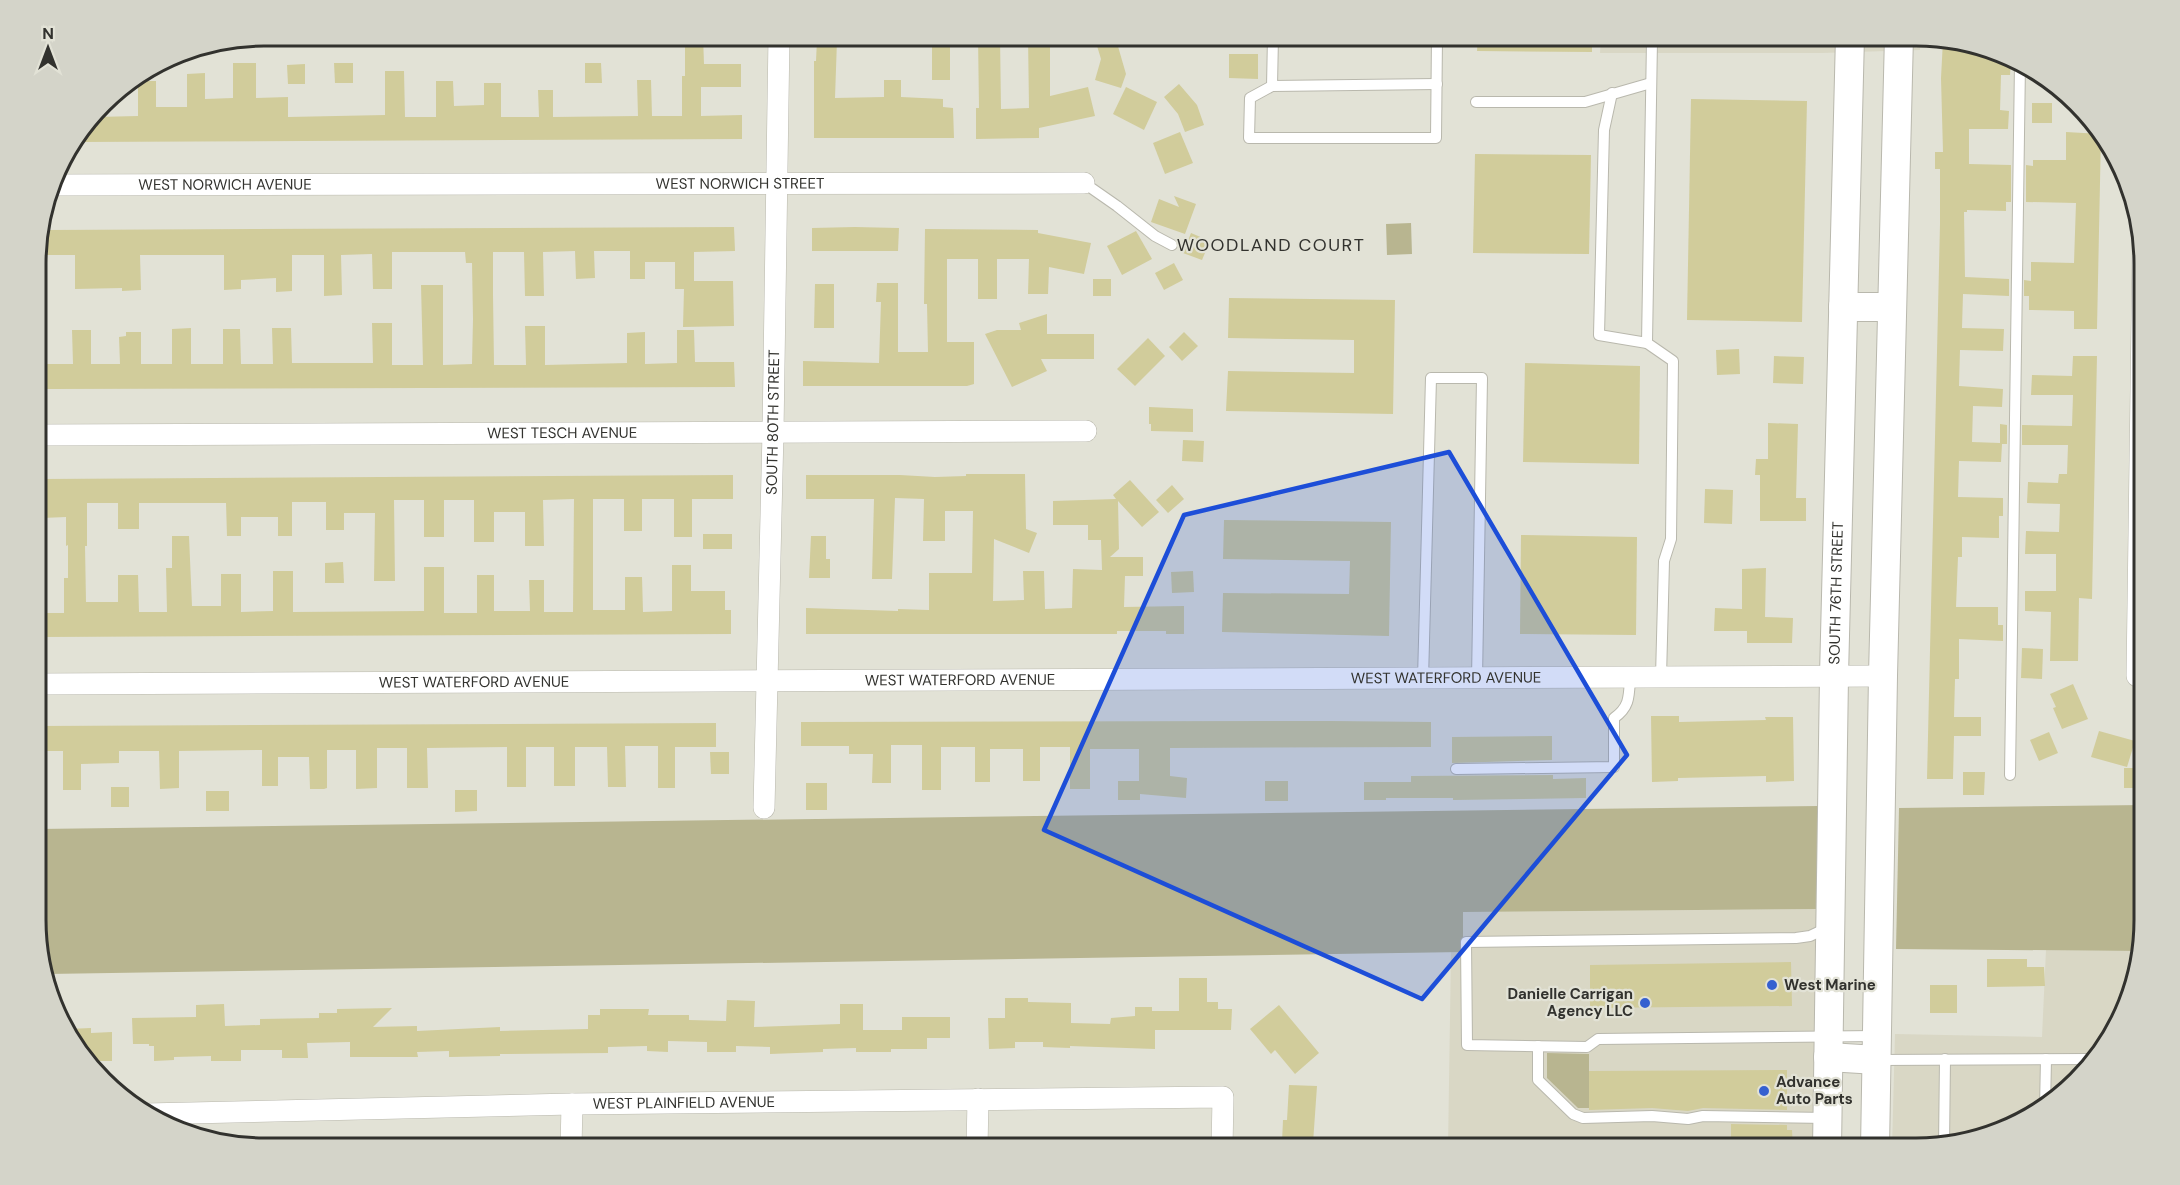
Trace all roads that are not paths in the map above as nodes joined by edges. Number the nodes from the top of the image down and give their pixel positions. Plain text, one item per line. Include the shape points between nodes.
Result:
1 (779, 46) edge
2 (1273, 46) edge
3 (1437, 46) edge
4 (1652, 46) edge
5 (1850, 46) edge
6 (1899, 46) edge
7 (2020, 74) edge
8 (1651, 83) junction
9 (1437, 84) junction
10 (1272, 86) junction
11 (1612, 93) junction
12 (1476, 102) dead end
13 (1084, 183) joint
14 (62, 184) edge
15 (397, 184) joint
16 (776, 184) junction
17 (1172, 245) dead end
18 (1843, 307) junction
19 (1892, 307) junction
20 (1647, 343) junction
21 (1086, 430) dead end
22 (773, 432) junction
23 (46, 435) edge
24 (1834, 676) junction
25 (1883, 676) junction
26 (1630, 677) junction
27 (1661, 677) junction
28 (1478, 679) junction
29 (768, 680) junction
30 (1423, 680) junction
31 (46, 684) edge
32 (1456, 769) dead end
33 (2010, 775) dead end
34 (764, 808) dead end
35 (1830, 926) junction
36 (1538, 1046) junction
37 (1828, 1047) junction
38 (1877, 1048) junction
39 (1946, 1059) junction
40 (2046, 1059) junction
41 (2083, 1059) edge
42 (2045, 1095) edge
43 (978, 1099) junction
44 (572, 1104) junction
45 (164, 1114) edge
46 (1827, 1118) junction
47 (1944, 1137) edge
48 (571, 1138) edge
49 (977, 1138) edge
50 (1222, 1138) edge
51 (1827, 1138) edge
52 (1875, 1138) edge

1 - 16 street, SOUTH 80TH STREET
2 - 10 lane
3 - 9 lane
4 - 8 lane
5 - 18 main road, SOUTH 76TH STREET
6 - 19 main road
7 - 33 lane
8 - 11 lane
8 - 20 lane
9 - 10 lane
9 - 10 lane via 1436,138 1249,138 1250,98
11 - 12 lane via 1585,102
11 - 20 lane via 1604,130 1599,335
13 - 16 street, WEST NORWICH STREET
13 - 17 lane
14 - 15 street, WEST NORWICH AVENUE
15 - 16 street, WEST NORWICH STREET
16 - 22 street, SOUTH 80TH STREET
18 - 19 main road
18 - 24 main road, SOUTH 76TH STREET
19 - 25 main road
20 - 27 lane via 1673,361 1671,539 1664,561
21 - 22 street, WEST TESCH AVENUE
22 - 23 street, WEST TESCH AVENUE
22 - 29 street, SOUTH 80TH STREET
24 - 25 street, WEST WATERFORD AVENUE
24 - 27 street, WEST WATERFORD AVENUE
24 - 35 main road, SOUTH 76TH STREET
25 - 38 main road
26 - 27 street, WEST WATERFORD AVENUE
26 - 28 street, WEST WATERFORD AVENUE
26 - 32 lane via 1629,699 1622,713 1614,718 1614,767
28 - 30 street, WEST WATERFORD AVENUE
28 - 30 lane via 1482,378 1431,378
29 - 30 street, WEST WATERFORD AVENUE
29 - 31 street, WEST WATERFORD AVENUE
29 - 34 street, SOUTH 80TH STREET
35 - 36 lane via 1796,938 1466,942 1467,1045
35 - 37 main road, SOUTH 76TH STREET
36 - 37 lane via 1587,1047 1598,1039
36 - 46 lane via 1538,1080 1573,1114 1583,1118
37 - 38 main road
37 - 46 main road, SOUTH 76TH STREET
38 - 39 lane
38 - 52 main road
39 - 40 lane
39 - 47 lane
40 - 41 lane
40 - 42 lane
43 - 44 street, WEST PLAINFIELD AVENUE
43 - 49 street
43 - 50 street, WEST PLAINFIELD AVENUE via 1223,1097
44 - 45 street, WEST PLAINFIELD AVENUE
44 - 48 street
46 - 51 main road, SOUTH 76TH STREET

